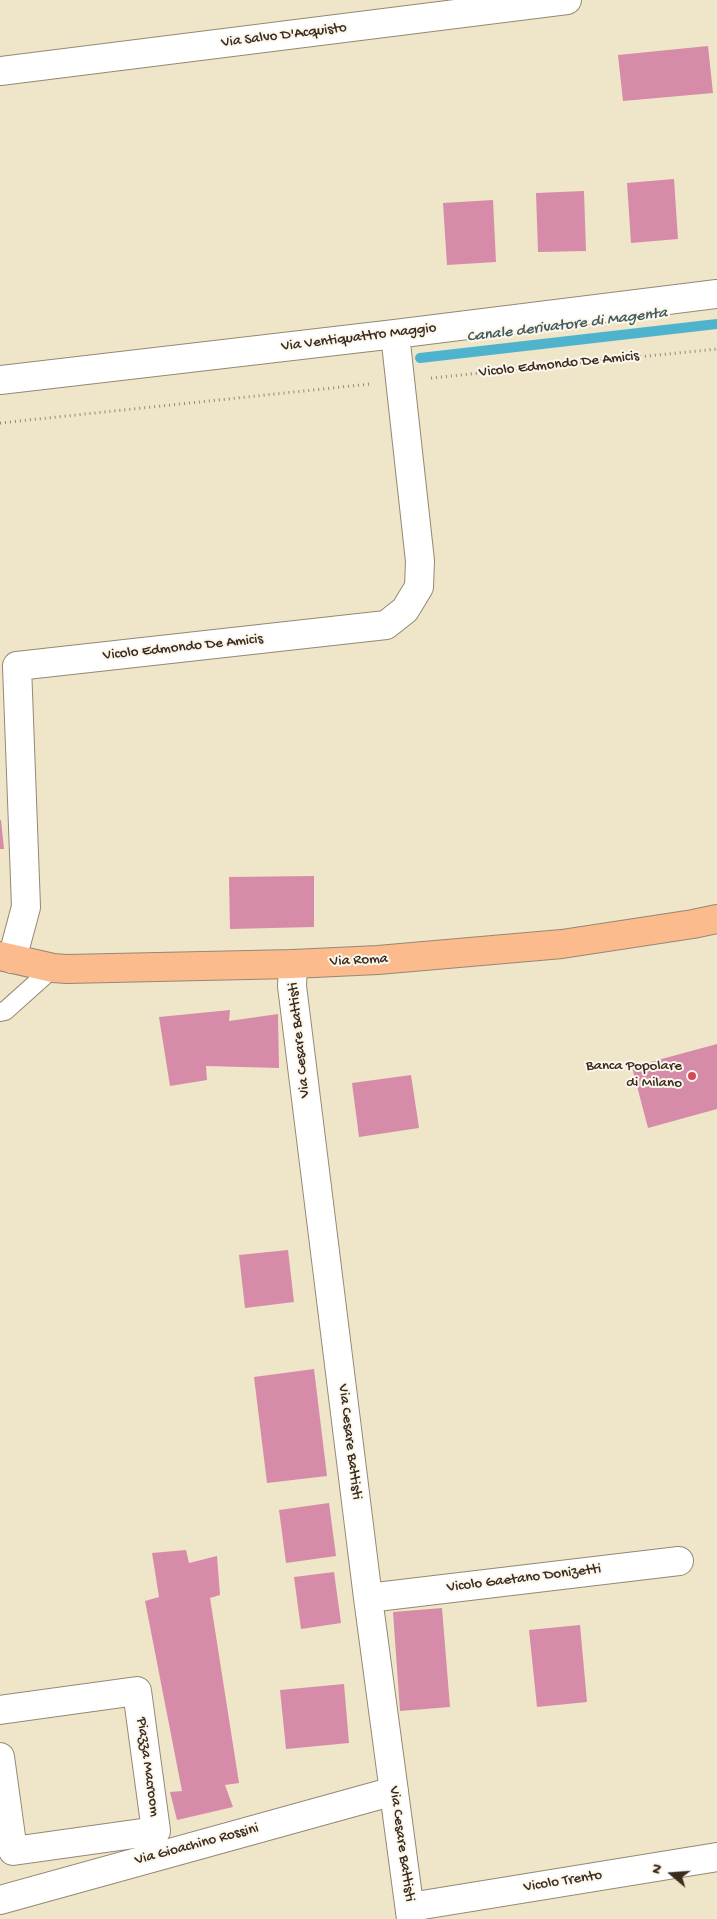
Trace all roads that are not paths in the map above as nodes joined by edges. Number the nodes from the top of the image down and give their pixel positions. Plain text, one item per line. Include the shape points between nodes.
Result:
1 (567, 0) edge
2 (0, 71) edge
3 (717, 294) edge
4 (395, 334) junction
5 (0, 380) edge
6 (717, 919) edge
7 (6, 957) edge
8 (293, 964) junction
9 (53, 968) junction
10 (0, 1012) edge
11 (679, 1561) dead end
12 (368, 1598) junction
13 (0, 1710) edge
14 (0, 1757) edge
15 (394, 1791) junction
16 (717, 1857) edge
17 (0, 1900) edge
18 (411, 1913) edge

1 - 2 street, Via Salvo D'Acquisto
3 - 4 street, Via Ventiquattro Maggio
4 - 5 street, Via Ventiquattro Maggio
4 - 7 street, Vicolo Edmondo De Amicis via 420,561 419,587 405,610 386,625 17,666 26,907
6 - 8 main road, Via Roma via 562,944
7 - 9 main road, Via Roma
8 - 9 main road, Via Roma
8 - 12 street, Via Cesare Battisti via 292,986
9 - 10 lane
11 - 12 street, Vicolo Gaetano Donizetti
12 - 15 street, Via Cesare Battisti
13 - 14 street, Piazza Macroom via 137,1691 156,1831 13,1852
15 - 17 street, Via Gioachino Rossini
15 - 18 street, Via Cesare Battisti
16 - 18 street, Vicolo Trento

